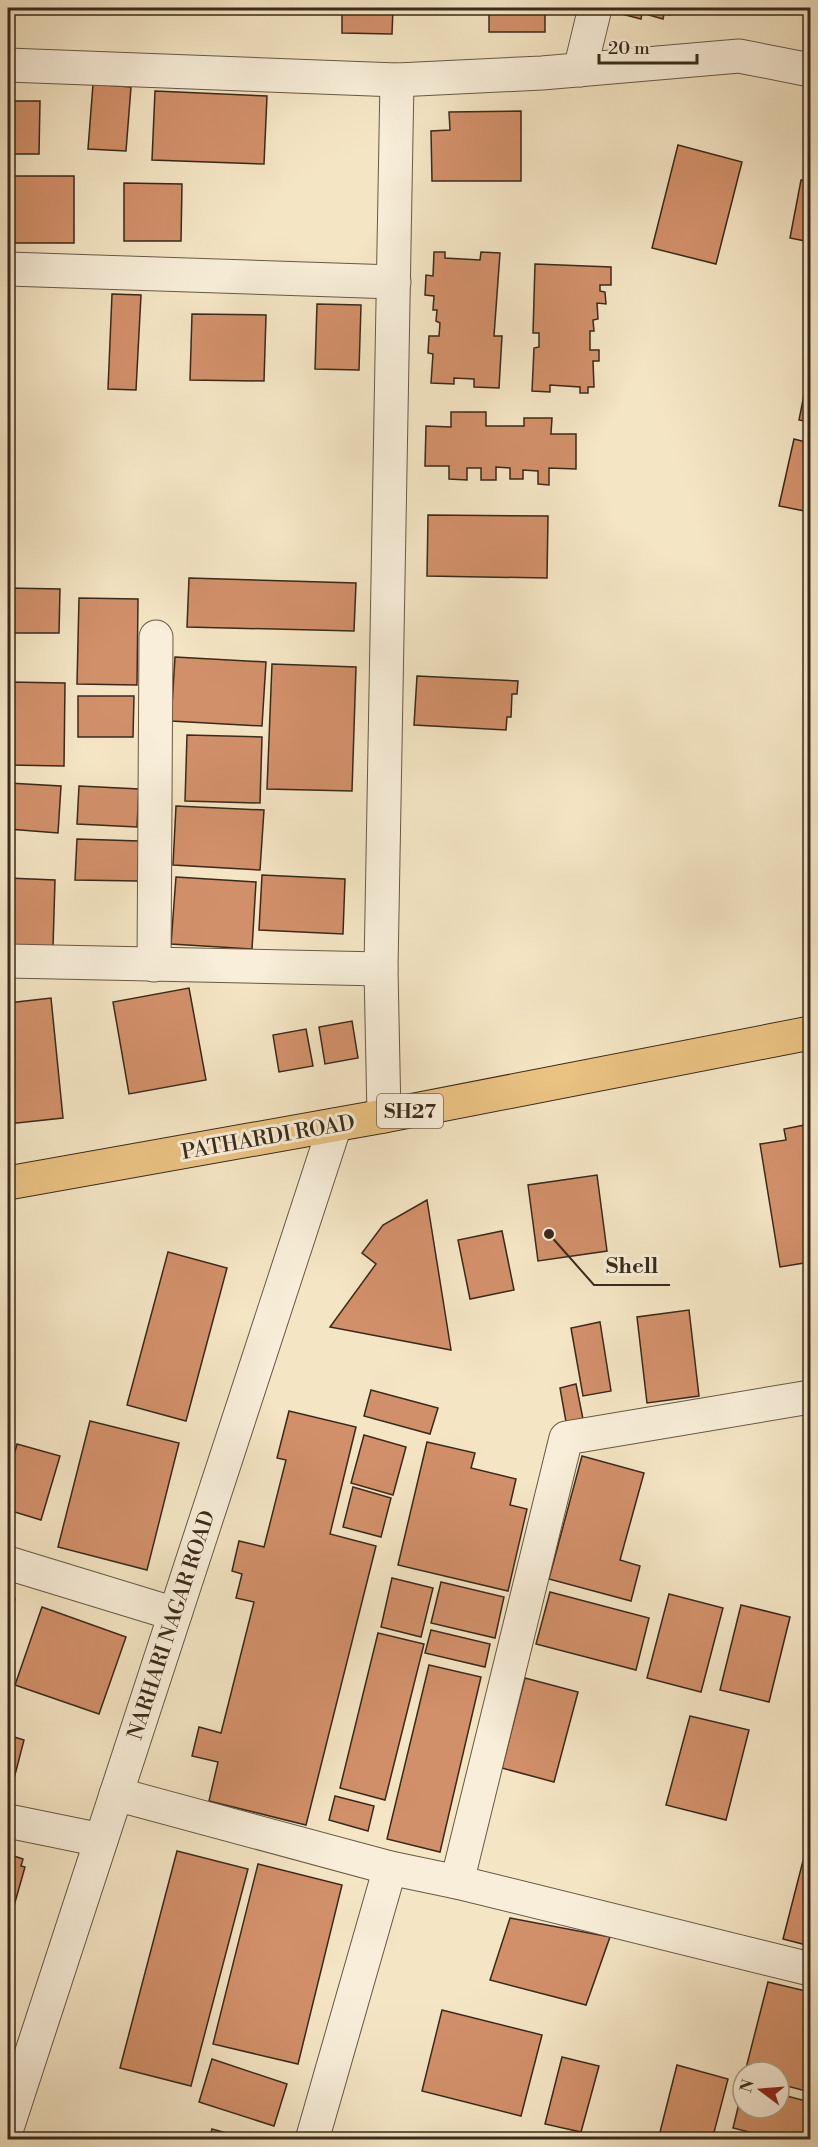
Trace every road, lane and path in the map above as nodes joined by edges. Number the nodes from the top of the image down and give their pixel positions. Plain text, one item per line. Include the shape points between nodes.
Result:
1 (595, 8) edge
2 (8, 65) edge
3 (580, 70) junction
4 (810, 70) edge
5 (397, 80) junction
6 (8, 269) edge
7 (394, 282) junction
8 (156, 637) dead end
9 (8, 961) edge
10 (154, 965) junction
11 (381, 969) junction
12 (810, 1033) edge
13 (384, 1116) junction
14 (335, 1125) junction
15 (8, 1183) edge
16 (810, 1397) edge
17 (8, 1563) edge
18 (175, 1614) junction
19 (116, 1794) junction
20 (8, 1821) edge
21 (101, 1840) junction
22 (390, 1868) junction
23 (457, 1882) junction
24 (810, 1969) edge
25 (8, 2125) edge
26 (312, 2139) edge

1 - 3 street
2 - 5 street
3 - 4 street via 739,56
3 - 5 street
5 - 7 street
6 - 7 street
7 - 11 street
8 - 10 street
9 - 10 street
10 - 11 street
11 - 13 street
12 - 13 main road, PATHARDI ROAD / SH27
13 - 14 main road, PATHARDI ROAD / SH27
14 - 15 main road, PATHARDI ROAD / SH27
14 - 18 street, NARHARI NAGAR ROAD
16 - 23 street via 566,1438
17 - 18 street
18 - 19 street, NARHARI NAGAR ROAD
19 - 21 street, NARHARI NAGAR ROAD
19 - 22 street
20 - 21 street
21 - 25 street, NARHARI NAGAR ROAD
22 - 23 street
22 - 26 street
23 - 24 street

